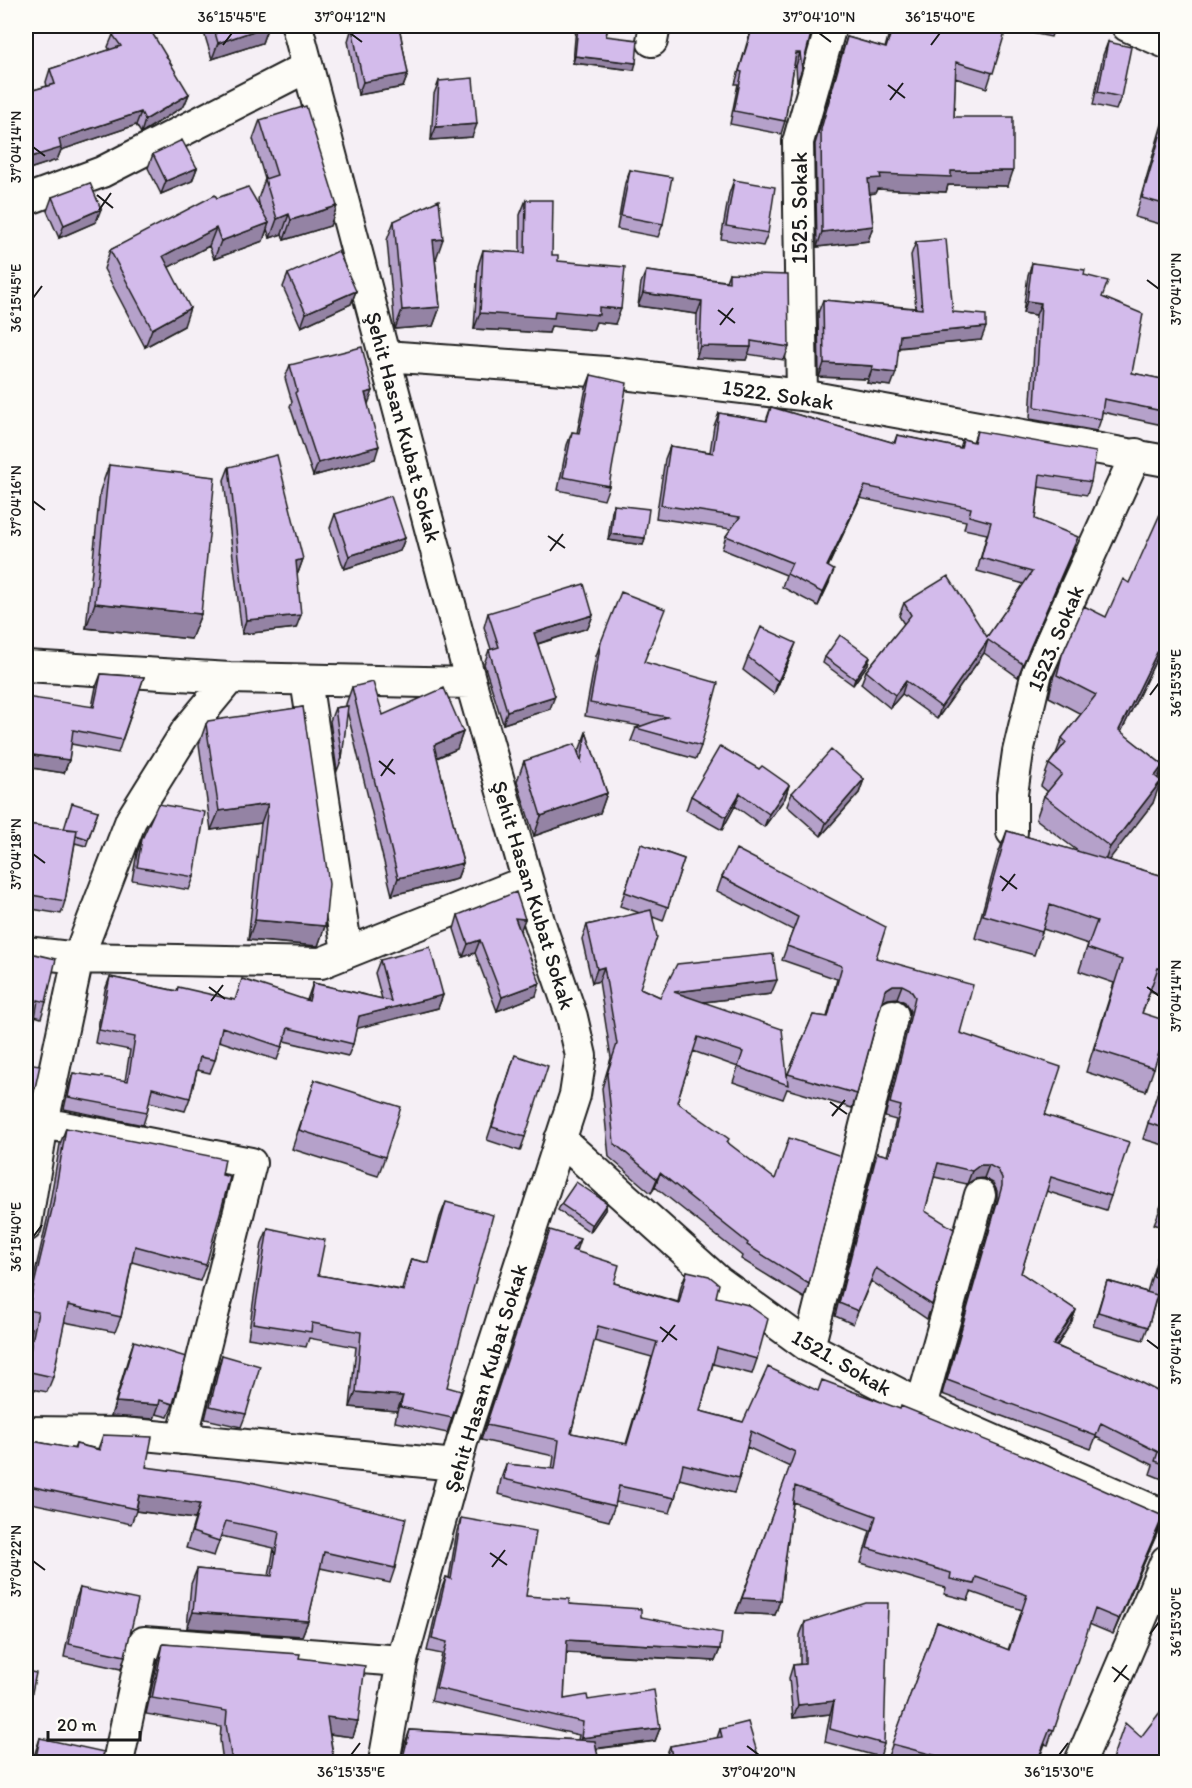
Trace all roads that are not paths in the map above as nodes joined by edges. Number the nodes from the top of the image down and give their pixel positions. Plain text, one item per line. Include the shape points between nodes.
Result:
1 (297, 26) edge
2 (831, 26) edge
3 (1127, 26) edge
4 (1167, 43) edge
5 (307, 67) junction
6 (26, 201) edge
7 (385, 356) junction
8 (802, 395) junction
9 (1136, 454) junction
10 (1167, 460) edge
11 (26, 666) edge
12 (230, 678) junction
13 (306, 680) junction
14 (471, 683) junction
15 (1012, 832) edge
16 (527, 880) junction
17 (26, 952) edge
18 (347, 952) junction
19 (78, 958) junction
20 (893, 1015) dead end
21 (43, 1123) junction
22 (560, 1140) junction
23 (980, 1195) dead end
24 (26, 1226) edge
25 (809, 1347) junction
26 (921, 1406) junction
27 (26, 1432) edge
28 (182, 1439) junction
29 (456, 1465) junction
30 (1167, 1516) edge
31 (1167, 1561) edge
32 (402, 1661) junction
33 (118, 1762) edge
34 (384, 1762) edge
35 (1080, 1762) edge

1 - 5 street, Şehit Hasan Kubat Sokak
2 - 8 street, 1525. Sokak via 798,142
3 - 4 street
5 - 6 street via 102,172
5 - 7 street, Şehit Hasan Kubat Sokak
7 - 8 street, 1522. Sokak via 606,372
7 - 14 street, Şehit Hasan Kubat Sokak
8 - 9 street, 1522. Sokak
9 - 10 street, 1522. Sokak
9 - 15 street, 1523. Sokak via 1037,672 1018,752
11 - 12 street
12 - 13 street
12 - 19 street via 186,730 131,820
13 - 14 street
13 - 18 street
14 - 16 street, Şehit Hasan Kubat Sokak
16 - 18 street
16 - 22 street, Şehit Hasan Kubat Sokak via 572,1017 580,1056 575,1095
17 - 19 street
18 - 19 street via 321,963
19 - 21 street
20 - 25 street
21 - 24 street
21 - 28 street via 251,1163
22 - 25 street, 1521. Sokak via 718,1281
22 - 29 street, Şehit Hasan Kubat Sokak
23 - 26 street
25 - 26 street, 1521. Sokak
26 - 30 street, 1521. Sokak
27 - 28 street via 123,1433
28 - 29 street
29 - 32 street, Şehit Hasan Kubat Sokak
31 - 35 street
32 - 33 street via 144,1642
32 - 34 street, Şehit Hasan Kubat Sokak

